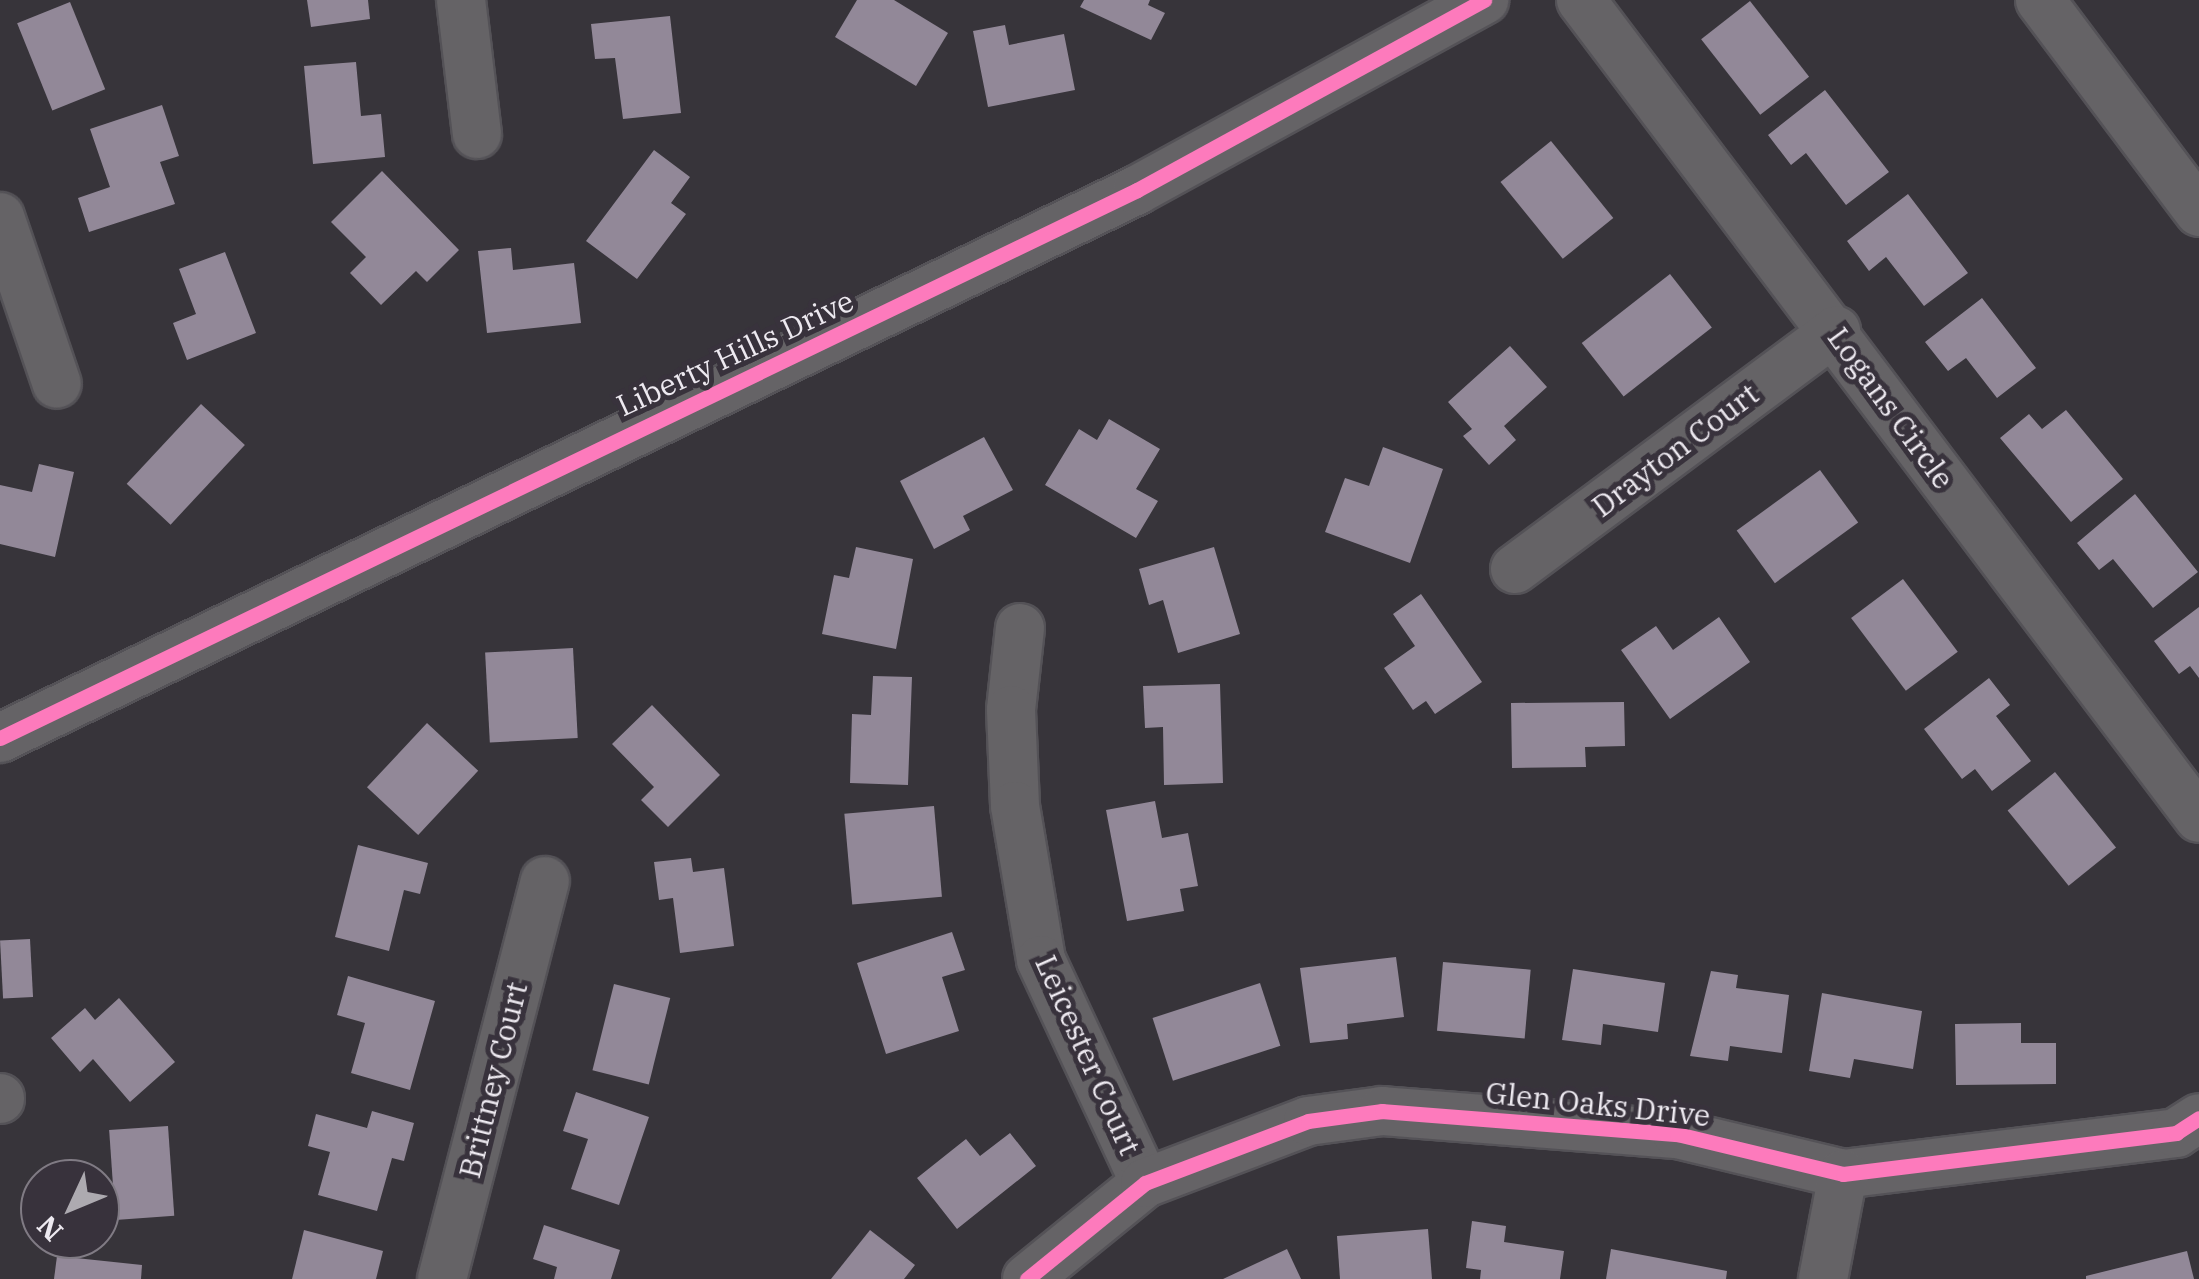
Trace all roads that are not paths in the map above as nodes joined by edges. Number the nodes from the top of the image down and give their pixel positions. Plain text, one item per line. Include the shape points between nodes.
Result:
1 (460, 0) edge
2 (1484, 0) edge
3 (1582, 0) edge
4 (2040, 0) edge
5 (477, 134) dead end
6 (2199, 212) edge
7 (0, 217) edge
8 (1836, 332) junction
9 (56, 384) dead end
10 (1515, 569) dead end
11 (1020, 628) dead end
12 (0, 738) edge
13 (2199, 818) edge
14 (546, 881) dead end
15 (2199, 1118) edge
16 (1844, 1174) junction
17 (1145, 1184) junction
18 (442, 1279) edge
19 (1027, 1279) edge
20 (1823, 1279) edge

1 - 5 street
2 - 12 street, Liberty Hills Drive via 1137,190
3 - 8 street, Logans Circle
4 - 6 street
7 - 9 street
8 - 10 street, Drayton Court
8 - 13 street, Logans Circle
11 - 17 street, Leicester Court via 1010,710 1015,806 1041,960
14 - 18 street, Brittney Court
15 - 16 street, Glen Oaks Drive via 2176,1133
16 - 17 street, Glen Oaks Drive via 1676,1134 1382,1112 1308,1121
16 - 20 street
17 - 19 street, Glen Oaks Drive

